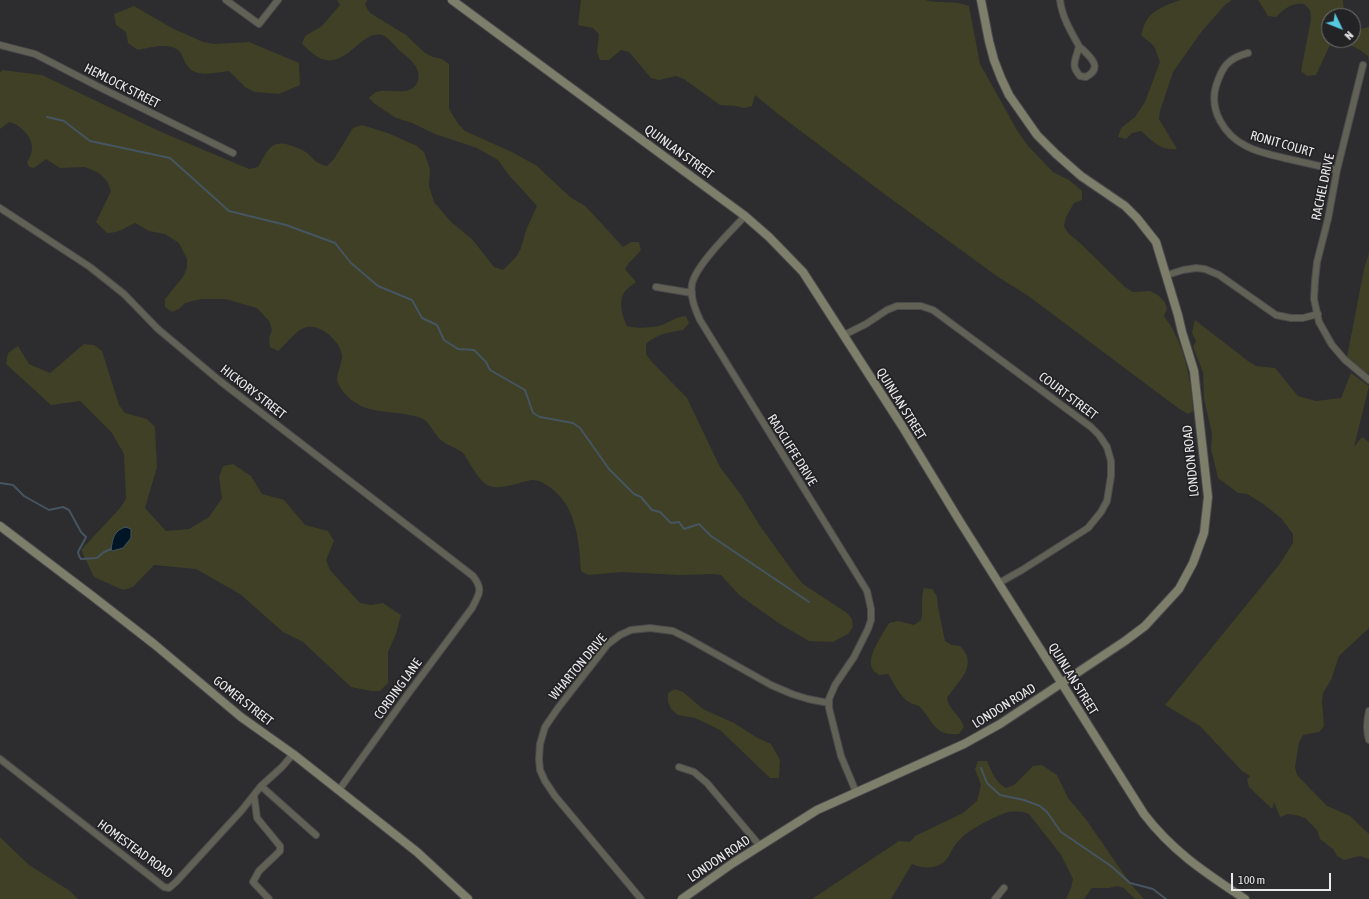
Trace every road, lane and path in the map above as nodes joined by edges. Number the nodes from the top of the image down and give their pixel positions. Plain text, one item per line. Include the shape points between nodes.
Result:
1 (226, 0) edge
2 (278, 0) edge
3 (452, 0) edge
4 (981, 0) edge
5 (1060, 0) edge
6 (0, 45) edge
7 (1079, 46) junction
8 (1248, 52) dead end
9 (1363, 65) dead end
10 (233, 153) dead end
11 (1337, 170) junction
12 (0, 208) edge
13 (745, 216) junction
14 (1167, 275) junction
15 (656, 287) dead end
16 (692, 293) junction
17 (1318, 314) junction
18 (844, 335) junction
19 (1369, 380) edge
20 (0, 526) edge
21 (999, 583) junction
22 (476, 601) joint
23 (1062, 684) junction
24 (829, 703) junction
25 (1369, 711) edge
26 (1369, 740) edge
27 (293, 754) junction
28 (0, 760) edge
29 (679, 767) dead end
30 (261, 786) junction
31 (339, 790) junction
32 (856, 792) junction
33 (254, 795) junction
34 (316, 835) dead end
35 (760, 846) junction
36 (1004, 888) dead end
37 (268, 899) edge
38 (468, 899) edge
39 (641, 899) edge
40 (682, 899) edge
41 (995, 899) edge
42 (1245, 899) edge

1 - 2 street via 259,24
3 - 13 street, QUINLAN STREET
4 - 14 street, LONDON ROAD via 994,60 1009,95 1037,135 1056,154 1137,218 1156,242
5 - 7 street via 1068,27
6 - 10 street, HEMLOCK STREET via 35,54
7 - 7 street via 1074,67 1080,76 1086,77 1094,71 1095,64
8 - 11 street, RONIT COURT via 1231,59 1220,74 1214,91 1214,104 1220,123 1227,132 1247,147
9 - 11 street, RACHEL DRIVE
11 - 17 street, RACHEL DRIVE via 1314,281 1314,299
12 - 22 street, HICKORY STREET via 90,267 124,294 158,329 220,381 473,576 480,587
13 - 16 street, RADCLIFFE DRIVE via 701,267 692,283
13 - 18 street, QUINLAN STREET via 804,272
14 - 17 street via 1183,270 1205,269 1219,275 1276,315 1303,318
14 - 23 street, LONDON ROAD via 1194,372 1208,497 1204,533 1193,563 1179,589 1145,626
15 - 16 street
16 - 24 street, RADCLIFFE DRIVE via 700,320 867,591 871,620 868,629 835,686
17 - 19 street, RACHEL DRIVE via 1332,345 1344,360
18 - 21 street, QUINLAN STREET
18 - 21 street, COURT STREET via 897,306 921,306 933,310 1091,427 1107,447 1111,460 1111,476 1107,501 1101,512 1088,528
20 - 27 street, GOMER STREET via 154,644 241,717
21 - 23 street, QUINLAN STREET
22 - 31 street, CORDING LANE
23 - 32 street, LONDON ROAD via 964,744
23 - 42 street, QUINLAN STREET via 1144,814 1155,827 1178,852
24 - 32 street via 840,756
24 - 39 street, WHARTON DRIVE via 808,699 771,685 673,631 640,628 620,635 608,644 545,727 540,744 540,770 554,796
25 - 26 street
27 - 30 street, HOMESTEAD ROAD
27 - 31 street, GOMER STREET
28 - 33 street, HOMESTEAD ROAD via 164,887 170,888
29 - 35 street via 694,772 707,782
30 - 33 street, HOMESTEAD ROAD
30 - 34 street
31 - 38 street, GOMER STREET via 417,852
32 - 35 street, LONDON ROAD via 817,810
33 - 37 street via 257,818 280,846 280,851 259,871 252,882
35 - 40 street, LONDON ROAD
36 - 41 street

